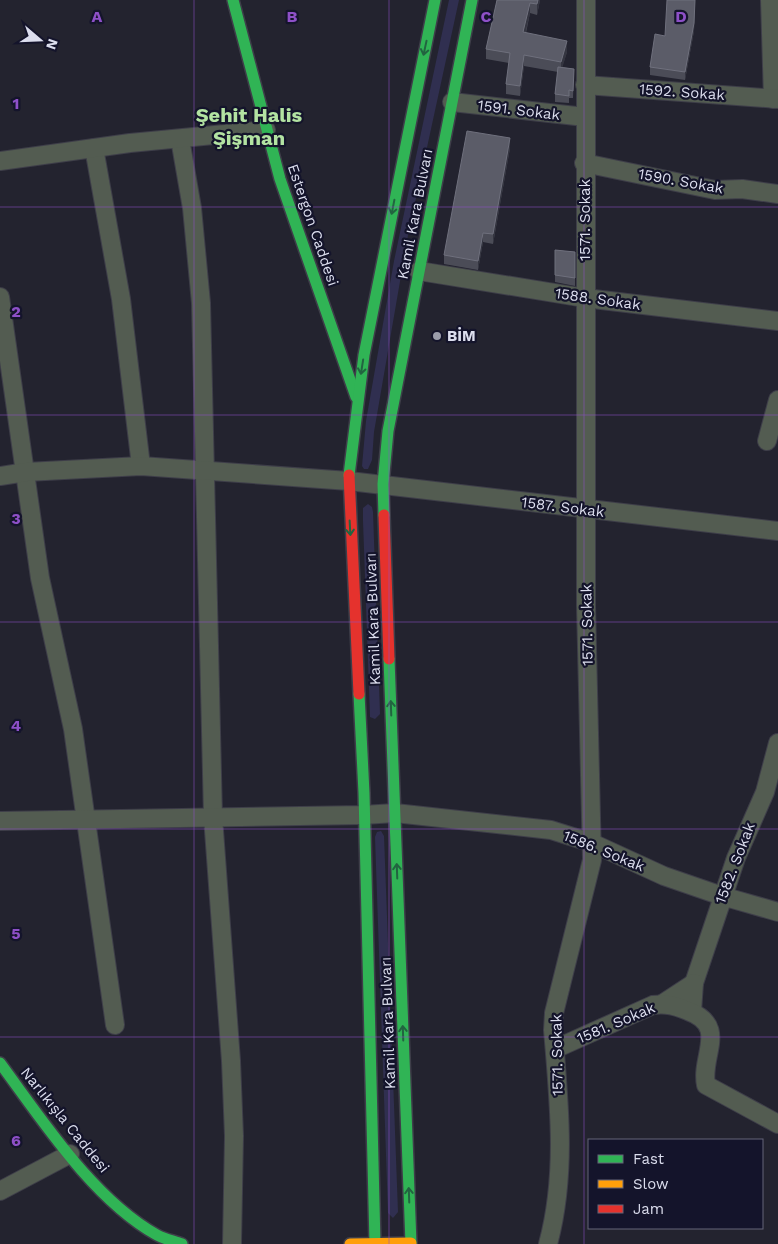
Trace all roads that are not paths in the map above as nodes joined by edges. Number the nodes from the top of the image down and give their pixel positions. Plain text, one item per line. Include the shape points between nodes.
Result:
1 (233, 0) edge
2 (435, 0) edge
3 (472, 0) edge
4 (586, 0) edge
5 (770, 0) edge
6 (586, 85) junction
7 (775, 99) edge
8 (452, 102) junction
9 (585, 118) junction
10 (266, 130) junction
11 (180, 139) junction
12 (94, 148) junction
13 (0, 161) edge
14 (584, 163) junction
15 (778, 194) edge
16 (419, 271) junction
17 (0, 297) edge
18 (585, 298) junction
19 (778, 321) edge
20 (357, 399) junction
21 (778, 400) edge
22 (767, 441) dead end
23 (141, 466) junction
24 (205, 471) junction
25 (26, 472) junction
26 (0, 476) edge
27 (349, 481) junction
28 (383, 484) junction
29 (586, 509) junction
30 (778, 531) edge
31 (778, 743) edge
32 (395, 813) junction
33 (363, 815) junction
34 (213, 817) junction
35 (86, 820) junction
36 (0, 821) edge
37 (592, 843) junction
38 (722, 896) junction
39 (778, 912) edge
40 (694, 984) junction
41 (662, 1004) junction
42 (692, 1012) junction
43 (115, 1025) dead end
44 (555, 1049) junction
45 (0, 1063) edge
46 (778, 1124) edge
47 (70, 1154) junction
48 (0, 1190) edge
49 (411, 1243) edge
50 (182, 1244) edge
51 (232, 1244) edge
52 (350, 1244) edge
53 (375, 1244) edge
54 (548, 1244) edge

1 - 10 main road, Estergon Caddesi
2 -> 20 main road, Kamil Kara Bulvarı
3 - 8 main road, Kamil Kara Bulvarı
4 - 6 street, 1571. Sokak
5 - 7 street
6 - 7 street, 1592. Sokak
6 - 9 street, 1571. Sokak
8 - 9 street, 1591. Sokak
8 - 16 main road, Kamil Kara Bulvarı
9 - 14 street, 1571. Sokak
10 - 11 street
10 - 20 main road, Estergon Caddesi
11 - 12 street
11 - 24 street via 192,208 201,303
12 - 13 street
12 - 23 street via 121,299
14 - 15 street, 1590. Sokak via 715,190 742,189
14 - 18 street, 1571. Sokak
16 - 18 street, 1588. Sokak
16 - 28 main road, Kamil Kara Bulvarı via 388,431
17 - 25 street
18 - 19 street, 1588. Sokak
18 - 29 street, 1571. Sokak
20 - 27 main road, Kamil Kara Bulvarı
21 - 22 street
23 - 24 street, 1587. Sokak
23 - 25 street, 1587. Sokak
24 - 27 street, 1587. Sokak
24 - 34 street
25 - 26 street, 1587. Sokak
25 - 35 street via 40,578 73,729
27 - 28 street, 1587. Sokak
27 -> 33 main road, Kamil Kara Bulvarı
28 - 29 street, 1587. Sokak
32 -> 28 main road, Kamil Kara Bulvarı
29 - 30 street, 1587. Sokak
29 - 37 street, 1571. Sokak
31 - 38 street, 1582. Sokak via 765,792
32 - 33 street, 1586. Sokak
32 - 37 street, 1586. Sokak via 551,830
49 -> 32 main road, Kamil Kara Bulvarı
33 - 34 street, 1586. Sokak
33 - 53 main road, Kamil Kara Bulvarı
34 - 35 street, 1586. Sokak
34 - 51 street via 231,1061 234,1136
35 - 36 street, 1586. Sokak
35 - 43 street
37 - 38 street, 1586. Sokak via 664,876
37 - 44 street, 1571. Sokak via 590,874 554,1012
38 - 39 street, 1586. Sokak
38 - 40 street, 1582. Sokak
40 - 41 street
40 - 42 street, 1582. Sokak
41 - 42 street, 1581. Sokak
41 - 44 street, 1581. Sokak via 653,1005
42 - 46 street via 702,1018 711,1033 706,1086
44 - 54 street, 1571. Sokak via 560,1171 554,1225
45 - 47 main road, Narlıkışla Caddesi
47 - 48 street
47 - 50 main road, Narlıkışla Caddesi via 137,1223 166,1240
49 - 53 main road
52 - 53 main road

